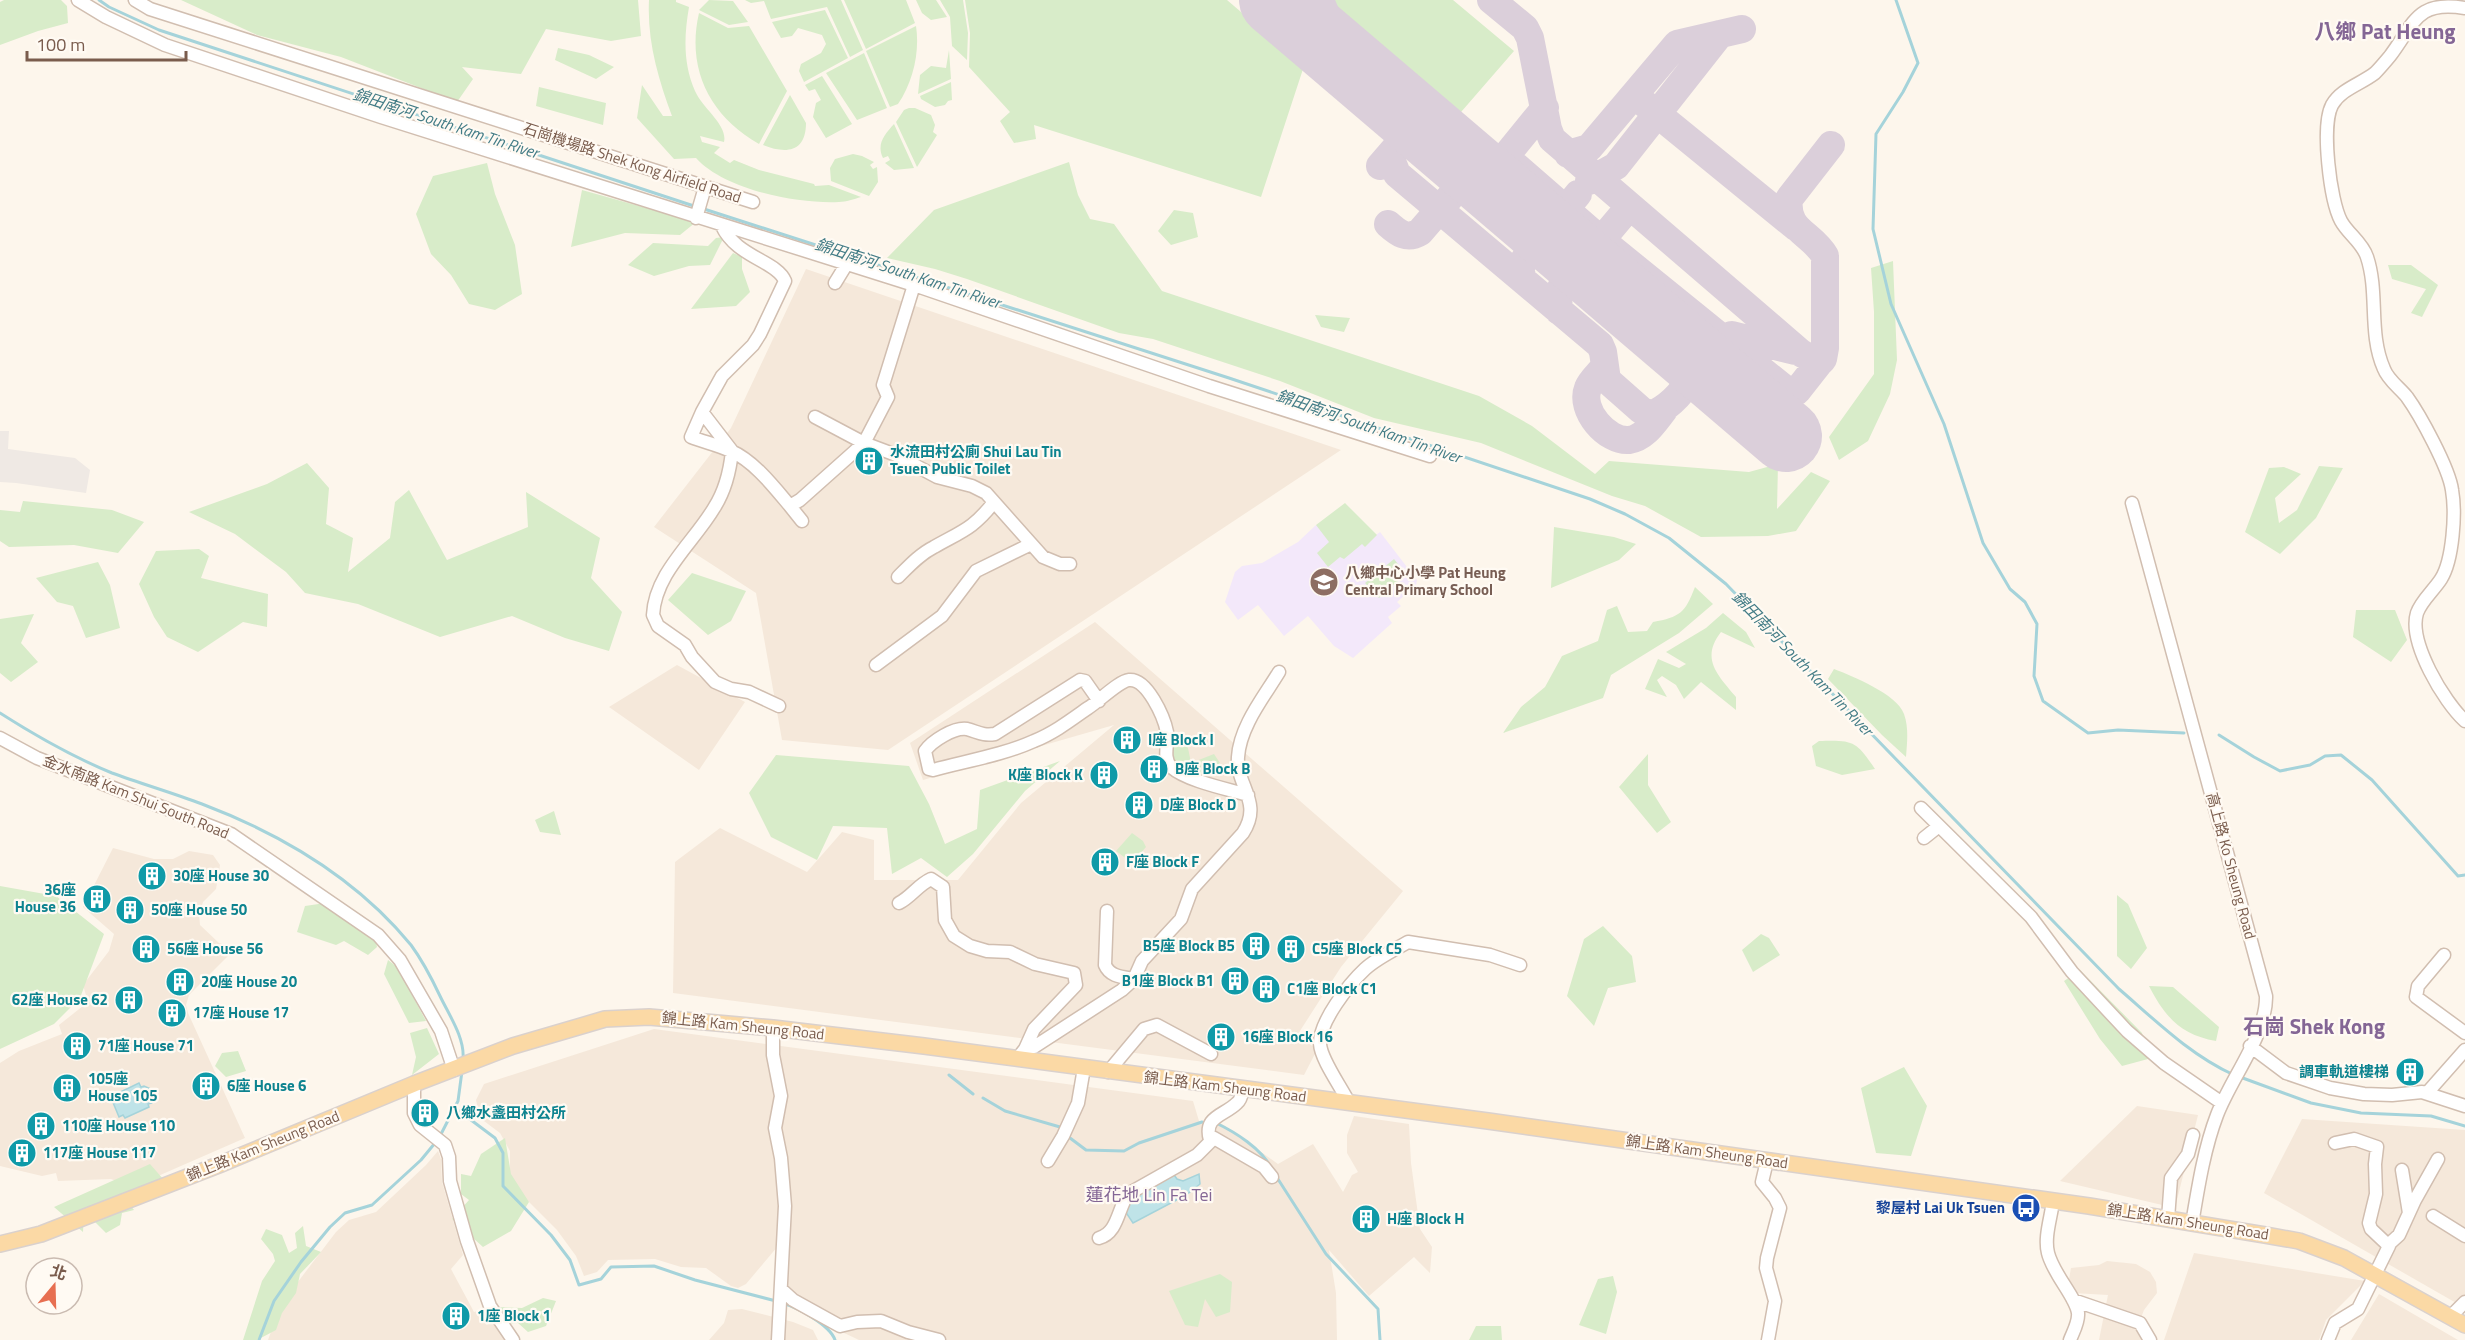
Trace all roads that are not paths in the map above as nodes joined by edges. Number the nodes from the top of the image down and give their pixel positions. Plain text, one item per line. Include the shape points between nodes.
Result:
1 (78, 0) edge
2 (135, 0) edge
3 (2465, 8) edge
4 (705, 187) junction
5 (753, 202) dead end
6 (696, 218) junction
7 (722, 226) junction
8 (846, 265) junction
9 (835, 283) dead end
10 (914, 285) junction
11 (702, 412) junction
12 (815, 417) dead end
13 (864, 442) junction
14 (732, 451) junction
15 (1430, 456) dead end
16 (994, 502) junction
17 (2132, 503) dead end
18 (790, 506) junction
19 (802, 521) dead end
20 (1031, 544) junction
21 (1070, 564) dead end
22 (898, 577) dead end
23 (876, 665) dead end
24 (1279, 672) dead end
25 (1098, 701) junction
26 (779, 705) dead end
27 (2465, 721) edge
28 (0, 738) edge
29 (1248, 795) junction
30 (1921, 808) dead end
31 (1940, 826) junction
32 (1924, 838) dead end
33 (899, 903) dead end
34 (1107, 911) dead end
35 (2445, 955) dead end
36 (1520, 965) dead end
37 (1134, 979) junction
38 (773, 1028) junction
39 (2465, 1033) edge
40 (2250, 1046) junction
41 (2465, 1050) edge
42 (1021, 1054) junction
43 (1211, 1054) dead end
44 (1084, 1068) junction
45 (455, 1069) junction
46 (1108, 1072) junction
47 (414, 1084) junction
48 (1243, 1089) junction
49 (2427, 1093) junction
50 (2224, 1098) junction
51 (1349, 1103) junction
52 (2465, 1106) edge
53 (2193, 1135) dead end
54 (1210, 1140) junction
55 (2335, 1143) dead end
56 (2438, 1159) dead end
57 (1048, 1161) dead end
58 (1767, 1161) junction
59 (2402, 1170) dead end
60 (1272, 1177) dead end
61 (2053, 1202) junction
62 (2409, 1214) junction
63 (2433, 1216) dead end
64 (2168, 1219) junction
65 (2192, 1224) junction
66 (2465, 1236) edge
67 (1099, 1238) dead end
68 (0, 1244) edge
69 (2388, 1245) junction
70 (2375, 1274) junction
71 (781, 1297) junction
72 (2073, 1300) junction
73 (2465, 1302) edge
74 (2451, 1316) junction
75 (2465, 1325) edge
76 (513, 1340) edge
77 (778, 1340) edge
78 (939, 1340) edge
79 (1768, 1340) edge
80 (2070, 1340) edge
81 (2150, 1340) edge
82 (2328, 1340) edge

1 - 6 street via 165,45
2 - 4 street, 石崗機場路 Shek Kong Airfield Road via 150,9
3 - 27 street via 2436,5 2414,18 2383,64 2332,105 2327,138 2335,209 2367,256 2374,335 2384,371 2407,398 2442,461 2453,491 2451,550 2443,576 2417,612 2416,632 2444,697
4 - 5 street, 石崗機場路 Shek Kong Airfield Road
4 - 6 street
6 - 7 street
7 - 8 street
7 - 11 street via 735,244 780,272 785,281 760,334 722,376
8 - 9 street
8 - 10 street
10 - 13 street via 883,385 888,397
10 - 15 street via 1209,386
11 - 14 street
11 - 14 street via 691,437
12 - 13 street
13 - 16 street via 896,454 937,477 979,489
13 - 18 street
14 - 18 street
14 - 26 street via 730,471 715,507 674,563 658,594 653,615 658,626 685,645 714,682
16 - 20 street
16 - 22 street via 966,531 916,559
17 - 40 street, 高上路 Ko Sheung Road via 2266,996 2265,1012
18 - 19 street
20 - 21 street via 1043,557
20 - 23 street via 976,571 942,616
24 - 29 street via 1242,738 1239,767
25 - 25 street via 1085,681 1080,680 995,734 984,736 958,730 931,744 925,751 929,769 1034,742
25 - 29 street via 1124,681 1140,682 1149,691 1164,723 1167,761 1171,767 1184,775
28 - 45 street, 金水南路 Kam Shui South Road via 37,758 231,834 378,935 400,960 441,1031
29 - 37 street via 1251,811 1247,828 1192,889 1181,919 1142,961
30 - 31 street
31 - 32 street
31 - 50 street via 2031,917 2072,972 2127,1031 2164,1063
33 - 42 street via 931,879 943,887 945,920 954,936 970,946 1010,952 1035,964 1074,974 1076,985 1034,1029
34 - 37 street via 1108,971
35 - 39 street via 2418,986 2416,997
36 - 51 street via 1490,955 1408,942 1365,969 1347,990 1321,1034 1320,1046
37 - 42 street
38 - 42 main road, 錦上路 Kam Sheung Road
38 - 45 main road, 錦上路 Kam Sheung Road via 649,1017 605,1019 558,1031
38 - 71 street via 773,1055 781,1096 775,1128 785,1206
40 - 49 street via 2286,1072 2330,1088 2364,1094
40 - 50 street, 高上路 Ko Sheung Road
41 - 49 street
42 - 44 main road, 錦上路 Kam Sheung Road
43 - 46 street via 1157,1025 1144,1029
44 - 46 main road, 錦上路 Kam Sheung Road
44 - 57 street via 1078,1103
45 - 47 main road, 錦上路 Kam Sheung Road
46 - 48 main road, 錦上路 Kam Sheung Road
47 - 68 main road, 錦上路 Kam Sheung Road via 41,1234
47 - 76 street via 414,1113 420,1125 445,1145 450,1181 467,1241 490,1306
48 - 51 main road, 錦上路 Kam Sheung Road
48 - 54 street via 1238,1103 1211,1123
49 - 52 street
50 - 65 street, 高上路 Ko Sheung Road via 2210,1134
51 - 58 main road, 錦上路 Kam Sheung Road
53 - 64 street via 2188,1154 2171,1179
54 - 60 street via 1217,1138 1267,1169
54 - 67 street via 1197,1155 1128,1194 1121,1203 1116,1223
55 - 69 street via 2354,1139 2377,1147 2376,1194 2370,1226
56 - 62 street
58 - 61 main road, 錦上路 Kam Sheung Road
58 - 79 street via 1762,1182 1780,1208 1766,1268 1775,1301
59 - 62 street
61 - 64 main road, 錦上路 Kam Sheung Road
61 - 72 street via 2048,1252 2057,1276
62 - 69 street via 2399,1235
63 - 66 street
64 - 65 main road, 錦上路 Kam Sheung Road
65 - 70 main road, 錦上路 Kam Sheung Road via 2299,1241
69 - 70 street
70 - 74 main road, 錦上路 Kam Sheung Road
70 - 82 street via 2358,1309 2335,1323
71 - 77 street
71 - 78 street via 840,1326 881,1322
72 - 80 street via 2078,1315
72 - 81 street via 2140,1323
73 - 74 street
74 - 75 main road, 錦上路 Kam Sheung Road

